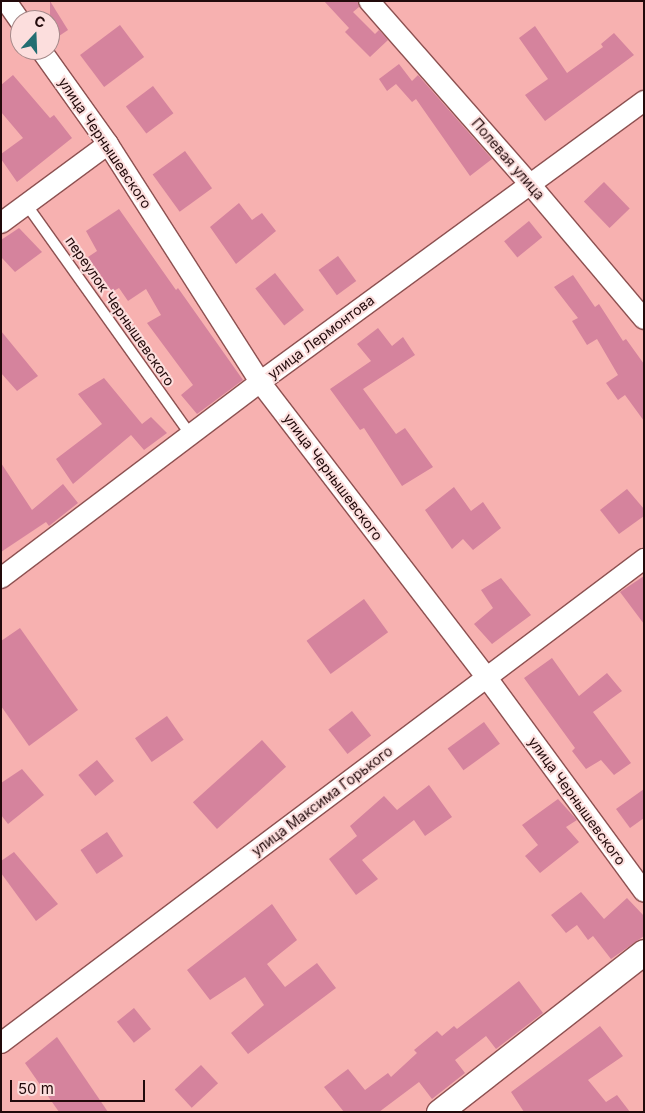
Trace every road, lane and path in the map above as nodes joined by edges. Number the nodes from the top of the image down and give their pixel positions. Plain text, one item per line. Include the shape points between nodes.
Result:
1 (369, 1) edge
2 (48, 60) edge
3 (644, 101) edge
4 (108, 144) junction
5 (529, 183) junction
6 (26, 204) junction
7 (1, 223) edge
8 (644, 319) edge
9 (260, 382) junction
10 (191, 435) junction
11 (644, 559) edge
12 (1, 578) edge
13 (486, 678) junction
14 (644, 892) edge
15 (644, 952) edge
16 (1, 1043) edge
17 (439, 1112) edge

1 - 5 street, Полевая улица
2 - 4 street, улица Чернышевского
3 - 5 street, улица Лермонтова
4 - 6 street
4 - 9 street, улица Чернышевского
5 - 8 street, Полевая улица
5 - 9 street, улица Лермонтова
6 - 7 street
6 - 10 lane, переулок Чернышевского
9 - 10 street, улица Лермонтова
9 - 13 street, улица Чернышевского
10 - 12 street, улица Лермонтова
11 - 13 street, улица Максима Горького
13 - 14 street, улица Чернышевского
13 - 16 street, улица Максима Горького
15 - 17 street

